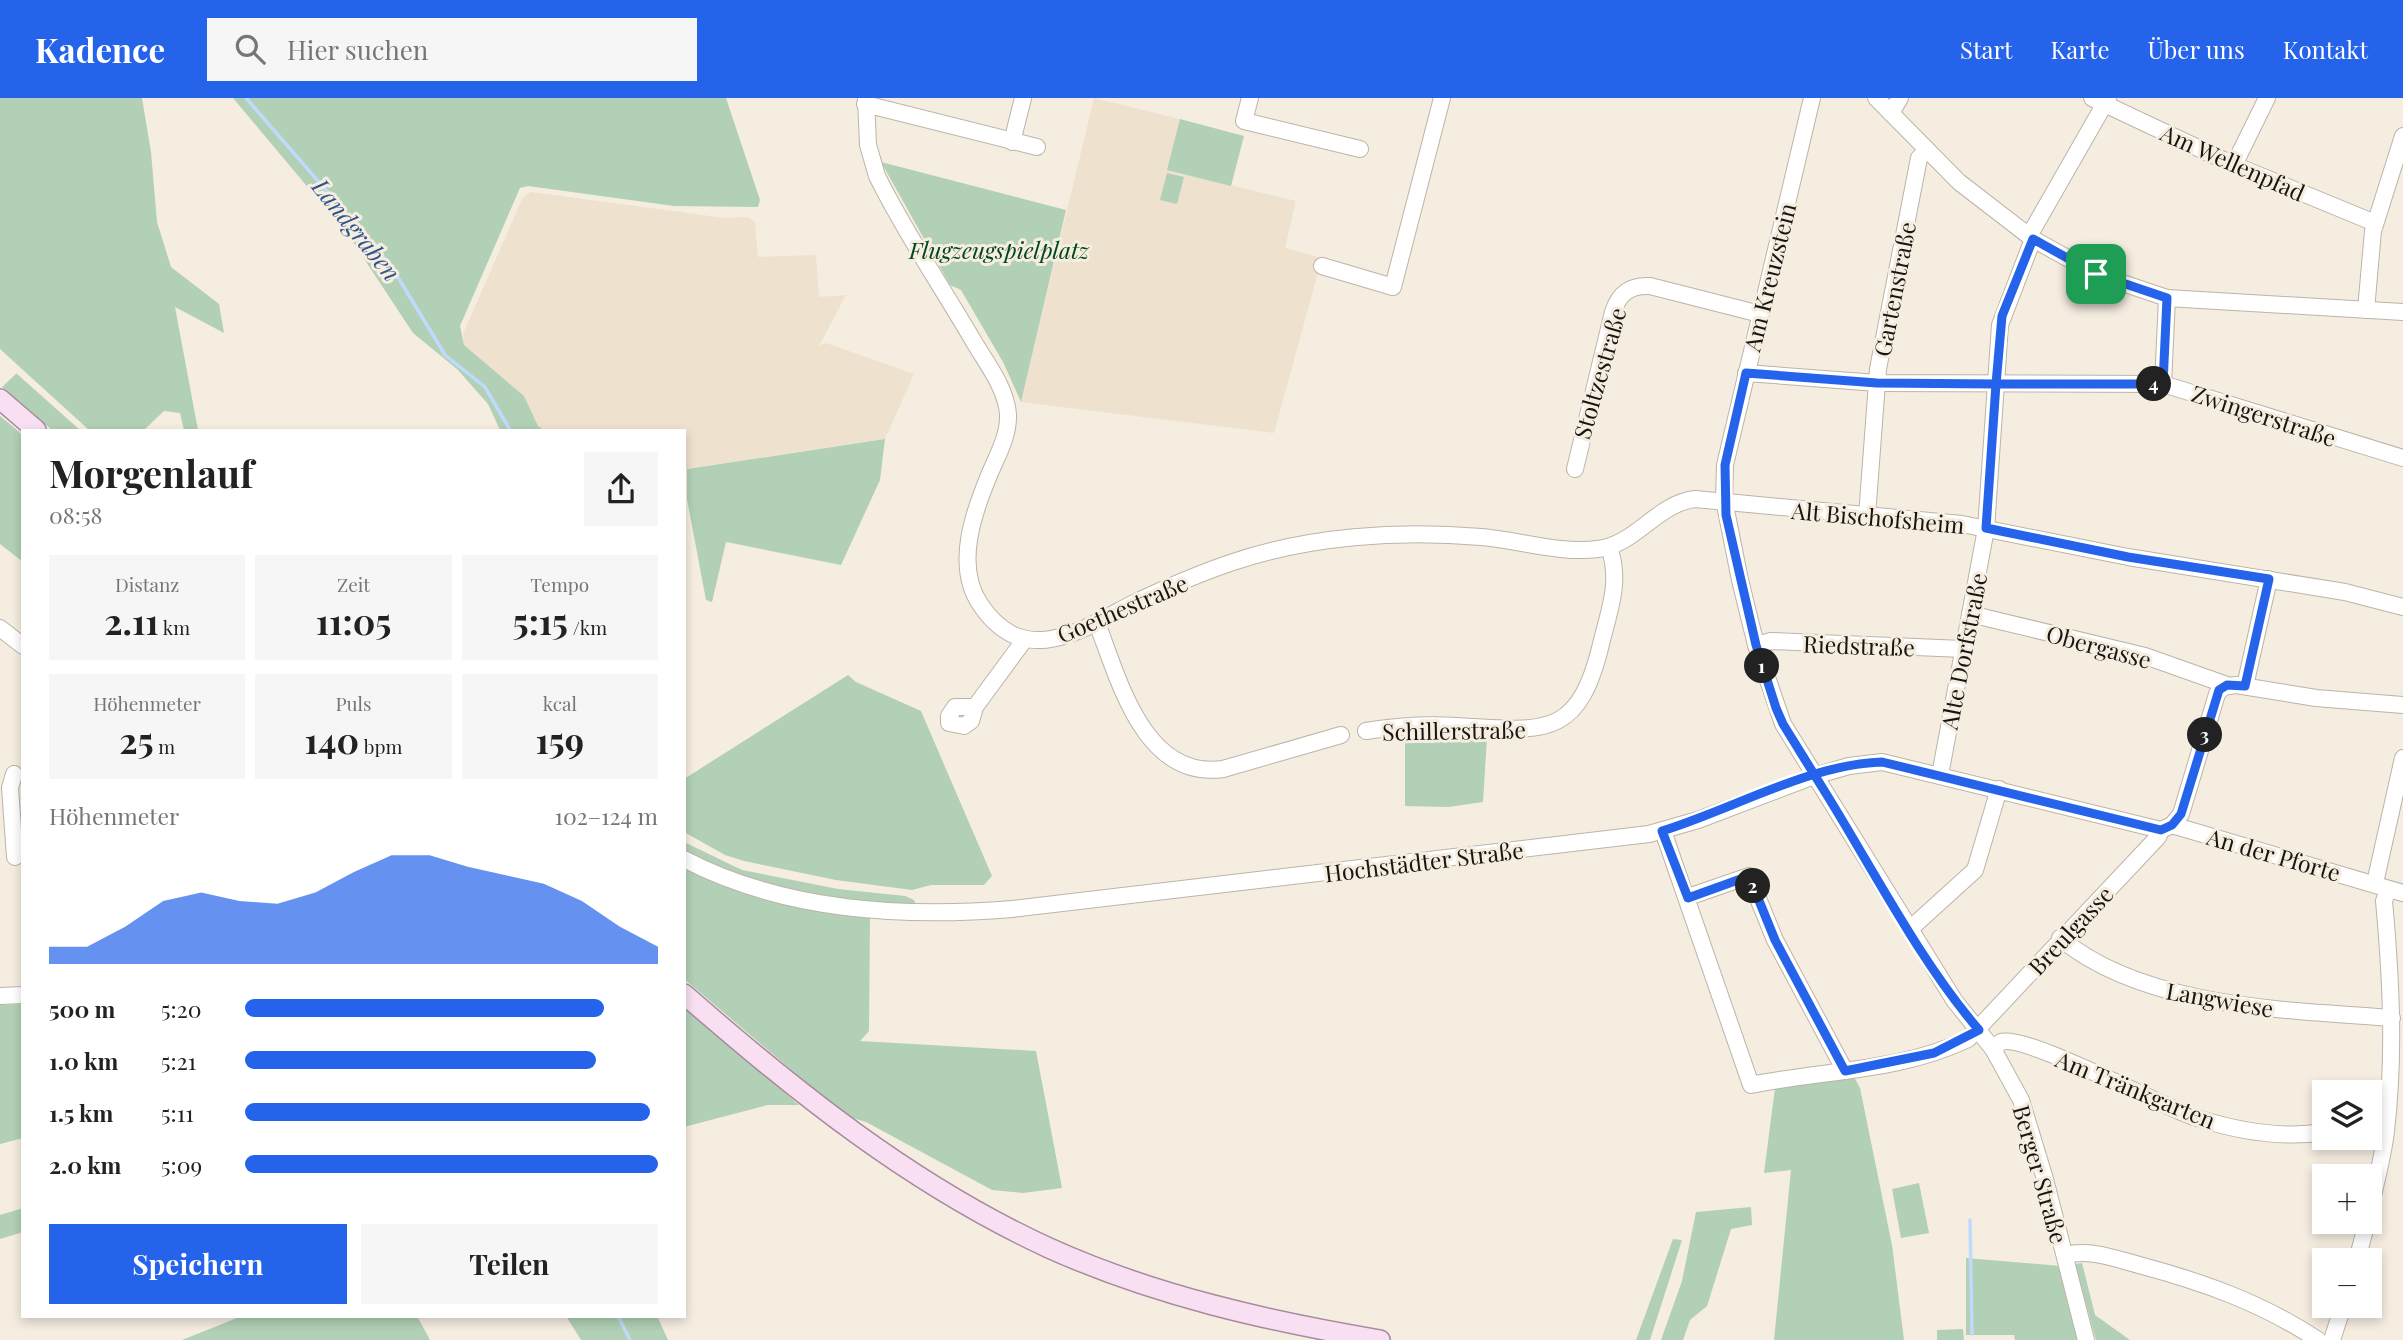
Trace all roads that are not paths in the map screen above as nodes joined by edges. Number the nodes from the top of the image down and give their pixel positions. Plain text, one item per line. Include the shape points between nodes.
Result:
1 (1023, 98) edge
2 (1250, 98) edge
3 (1442, 98) edge
4 (1812, 98) edge
5 (1876, 98) edge
6 (1900, 98) edge
7 (2267, 98) edge
8 (2102, 100) edge
9 (866, 101) edge
10 (1891, 113) junction
11 (2403, 136) edge
12 (1012, 142) junction
13 (1037, 147) dead end
14 (1360, 149) dead end
15 (1926, 150) junction
16 (2234, 164) junction
17 (2375, 223) junction
18 (2031, 237) junction
19 (1322, 266) dead end
20 (2167, 298) junction
21 (2366, 310) junction
22 (2403, 312) edge
23 (1760, 314) junction
24 (1746, 373) junction
25 (1877, 383) junction
26 (1996, 384) junction
27 (2163, 384) junction
28 (0, 399) edge
29 (35, 429) edge
30 (2403, 458) edge
31 (1575, 469) dead end
32 (1724, 500) junction
33 (1867, 516) junction
34 (1986, 528) junction
35 (1609, 547) junction
36 (2269, 579) junction
37 (2403, 607) edge
38 (1970, 614) junction
39 (1097, 623) junction
40 (0, 628) edge
41 (1025, 639) junction
42 (21, 644) edge
43 (1756, 645) junction
44 (1963, 649) junction
45 (2245, 686) junction
46 (2222, 690) junction
47 (2403, 705) edge
48 (975, 707) dead end
49 (1366, 732) dead end
50 (1341, 735) dead end
51 (2403, 758) edge
52 (14, 774) dead end
53 (1940, 775) junction
54 (1814, 776) junction
55 (1998, 789) junction
56 (2162, 828) junction
57 (1662, 831) junction
58 (13, 857) edge
59 (686, 860) edge
60 (2389, 889) edge
61 (1688, 898) junction
62 (1910, 929) junction
63 (2060, 938) junction
64 (21, 995) edge
65 (0, 996) edge
66 (686, 996) edge
67 (2392, 1018) junction
68 (1979, 1030) junction
69 (1993, 1049) junction
70 (1845, 1071) junction
71 (2387, 1119) junction
72 (2382, 1120) edge
73 (2312, 1133) edge
74 (2379, 1164) edge
75 (2065, 1255) junction
76 (2339, 1318) edge
77 (1380, 1340) edge
78 (2086, 1340) edge
79 (2318, 1340) edge
80 (2332, 1340) edge

1 - 12 street
2 - 14 street via 1244,121
3 - 19 street via 1393,287
4 - 23 street, Am Kreuzstein
5 - 10 street
6 - 10 street
7 - 16 street
8 - 16 street, Am Wellenpfad
8 - 18 street, Alte Dorfstraße
9 - 12 street
9 - 41 street, Goethestraße via 868,145 877,176 1004,398 1006,432 974,519 968,565 980,604 1000,625
10 - 15 street
11 - 17 street
12 - 13 street
15 - 18 street via 1959,182
15 - 25 street, Gartenstraße via 1919,158
16 - 17 street, Am Wellenpfad
17 - 21 street
18 - 20 street via 2083,268
18 - 26 street, Alte Dorfstraße via 2002,316
20 - 21 street
20 - 27 street
21 - 22 street
23 - 24 street, Am Kreuzstein
23 - 31 street, Stoltzestraße via 1650,286 1635,286 1624,293 1613,312
24 - 25 street, Zwingerstraße
24 - 32 street, Am Kreuzstein via 1727,455
25 - 26 street, Zwingerstraße
25 - 33 street, Gartenstraße
26 - 27 street, Zwingerstraße
26 - 34 street, Alte Dorfstraße
27 - 30 street, Zwingerstraße
28 - 29 main road
32 - 33 street, Alt Bischofsheim
32 - 35 street via 1676,503
32 - 43 street, Am Kreuzstein
33 - 34 street, Alt Bischofsheim
34 - 36 street, Alt Bischofsheim
34 - 38 street, Alte Dorfstraße
35 - 39 street, Goethestraße via 1582,549 1430,534 1322,541 1227,564
35 - 49 street, Schillerstraße via 1616,581 1596,667 1587,691 1570,712 1527,731 1437,725
36 - 37 street, Alt Bischofsheim
36 - 45 street
38 - 44 street, Alte Dorfstraße
38 - 46 street, Obergasse via 2145,656
39 - 41 street, Goethestraße via 1064,637
39 - 50 street via 1141,724 1156,745 1188,767 1223,769
40 - 42 street
41 - 48 street
43 - 44 street, Riedstraße via 1771,641
43 - 54 street, Am Kreuzstein via 1783,724
44 - 53 street, Alte Dorfstraße
45 - 46 street, Obergasse
45 - 47 street, Obergasse
46 - 56 street, Breulgasse via 2181,814
51 - 60 street
52 - 58 street via 10,788
53 - 54 street, Hochstädter Straße via 1882,762 1849,765
53 - 55 street, Hochstädter Straße
54 - 57 street, Hochstädter Straße
54 - 62 street, Berger Straße
55 - 56 street, Hochstädter Straße
55 - 62 street via 1975,870
56 - 60 street, An der Pforte
56 - 63 street, Breulgasse
57 - 59 street, Hochstädter Straße via 960,913 868,909 802,898 738,883
57 - 61 street
60 - 67 street via 2384,901
61 - 70 street via 1749,876 1775,940
61 - 70 street via 1751,1085
62 - 68 street, Berger Straße via 1954,1000
63 - 67 street, Langwiese via 2130,979 2157,988 2295,1013
63 - 68 street, Breulgasse
64 - 65 street
66 - 77 main road via 794,1087 882,1152 954,1198 1048,1248 1193,1300
67 - 71 street
68 - 69 street, Berger Straße
68 - 70 street via 1934,1053
69 - 73 street, Am Tränkgarten via 2010,1042 2052,1055 2184,1113 2235,1128 2276,1135
69 - 75 street, Berger Straße via 2027,1114
71 - 72 street
71 - 74 street
75 - 78 street, Berger Straße
75 - 79 street, Berger Straße via 2085,1250 2181,1276 2255,1304
76 - 80 street

